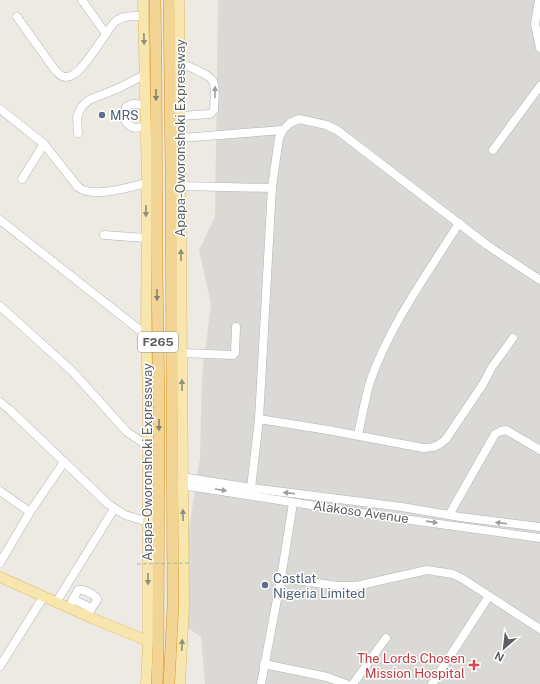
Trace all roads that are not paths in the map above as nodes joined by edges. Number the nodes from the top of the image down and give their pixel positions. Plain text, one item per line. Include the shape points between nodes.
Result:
1 (82, 0) edge
2 (143, 0) edge
3 (155, 0) edge
4 (169, 0) edge
5 (179, 0) edge
6 (539, 0) edge
7 (143, 16) junction
8 (17, 17) dead end
9 (106, 34) junction
10 (540, 48) edge
11 (180, 63) junction
12 (144, 75) junction
13 (540, 86) edge
14 (145, 106) junction
15 (0, 109) edge
16 (180, 116) junction
17 (146, 126) junction
18 (282, 130) junction
19 (78, 133) dead end
20 (181, 138) junction
21 (44, 144) junction
22 (493, 150) dead end
23 (22, 178) dead end
24 (147, 183) junction
25 (181, 186) junction
26 (272, 188) junction
27 (0, 220) edge
28 (459, 223) junction
29 (104, 235) dead end
30 (146, 238) junction
31 (540, 280) edge
32 (0, 306) edge
33 (236, 327) dead end
34 (146, 335) junction
35 (513, 338) dead end
36 (182, 353) junction
37 (0, 402) edge
38 (258, 419) junction
39 (358, 435) junction
40 (148, 446) junction
41 (540, 450) edge
42 (64, 462) junction
43 (182, 481) junction
44 (251, 488) junction
45 (0, 491) edge
46 (293, 503) junction
47 (114, 509) junction
48 (30, 512) junction
49 (449, 515) junction
50 (148, 522) junction
51 (538, 529) edge
52 (540, 538) edge
53 (0, 562) edge
54 (0, 577) edge
55 (281, 578) junction
56 (44, 596) junction
57 (488, 596) junction
58 (57, 601) junction
59 (71, 603) junction
60 (178, 606) junction
61 (89, 612) junction
62 (540, 629) edge
63 (386, 638) dead end
64 (148, 641) junction
65 (264, 664) junction
66 (0, 666) edge
67 (146, 684) edge
68 (157, 684) edge
69 (170, 684) edge
70 (180, 684) edge
71 (261, 684) edge
72 (346, 684) edge
73 (353, 684) edge
74 (432, 684) edge

1 - 9 street
2 - 7 main road, Apapa-Oworonshoki Expressway
3 -> 68 highway, Apapa-Oworonshoki Expressway / F265 via 159,407
4 - 60 highway, Apapa-Oworonshoki Expressway / F265
5 - 11 main road, Apapa-Oworonshoki Expressway
6 - 10 street via 535,24
7 - 9 street via 122,18 113,24
7 -> 12 main road, Apapa-Oworonshoki Expressway
8 - 9 street via 62,76 73,75
11 - 16 main road, Apapa-Oworonshoki Expressway
16 -> 11 street via 213,112 215,85 206,75
12 - 14 main road, Apapa-Oworonshoki Expressway
12 - 19 street via 89,100 82,106 77,117
13 - 22 street
14 - 17 main road, Apapa-Oworonshoki Expressway
14 - 17 street via 136,103 126,107 126,122 130,127
15 - 21 street
16 - 20 main road, Apapa-Oworonshoki Expressway
17 - 24 main road, Apapa-Oworonshoki Expressway
18 - 20 street
18 - 26 street
18 - 28 street via 299,119 337,130
20 - 25 main road, Apapa-Oworonshoki Expressway
21 - 23 street
21 - 24 street via 78,187 85,192 108,191
24 -> 30 main road, Apapa-Oworonshoki Expressway
25 - 26 street
36 -> 25 main road, Apapa-Oworonshoki Expressway
26 - 38 street
27 - 34 street
28 - 31 street
28 - 39 street via 381,352 370,381
29 - 30 street
30 - 34 main road, Apapa-Oworonshoki Expressway
32 - 40 street via 73,372 127,432
33 - 36 street via 236,349 233,355
34 - 40 main road, Apapa-Oworonshoki Expressway
35 - 39 street via 446,439 440,444 432,448 423,448
43 -> 36 main road, Apapa-Oworonshoki Expressway
37 - 42 street
38 - 39 street
38 - 44 street
40 - 50 main road, Apapa-Oworonshoki Expressway
41 - 49 street via 506,430 495,434
42 - 47 street
42 - 48 street
43 - 44 street, Alakoso Avenue
43 -> 46 street, Alakoso Avenue
60 -> 43 main road, Apapa-Oworonshoki Expressway
49 -> 44 street, Alakoso Avenue
45 - 48 street
46 -> 52 street, Alakoso Avenue
46 - 55 street
47 - 50 street
47 - 58 street
48 - 53 street
51 -> 49 street, Alakoso Avenue
50 -> 64 main road, Apapa-Oworonshoki Expressway
54 - 56 main road
55 - 57 street via 356,586 427,570 453,574
55 - 65 street
56 - 58 main road
56 - 66 street
57 - 62 street
57 - 74 street
58 - 59 main road
59 - 61 main road
59 - 61 street via 79,590 95,596 97,600
60 - 69 highway, Apapa-Oworonshoki Expressway / F265
70 -> 60 main road, Apapa-Oworonshoki Expressway
61 - 64 main road
63 - 73 street
64 - 67 main road, Apapa-Oworonshoki Expressway
65 - 71 street
65 - 72 street via 327,677

